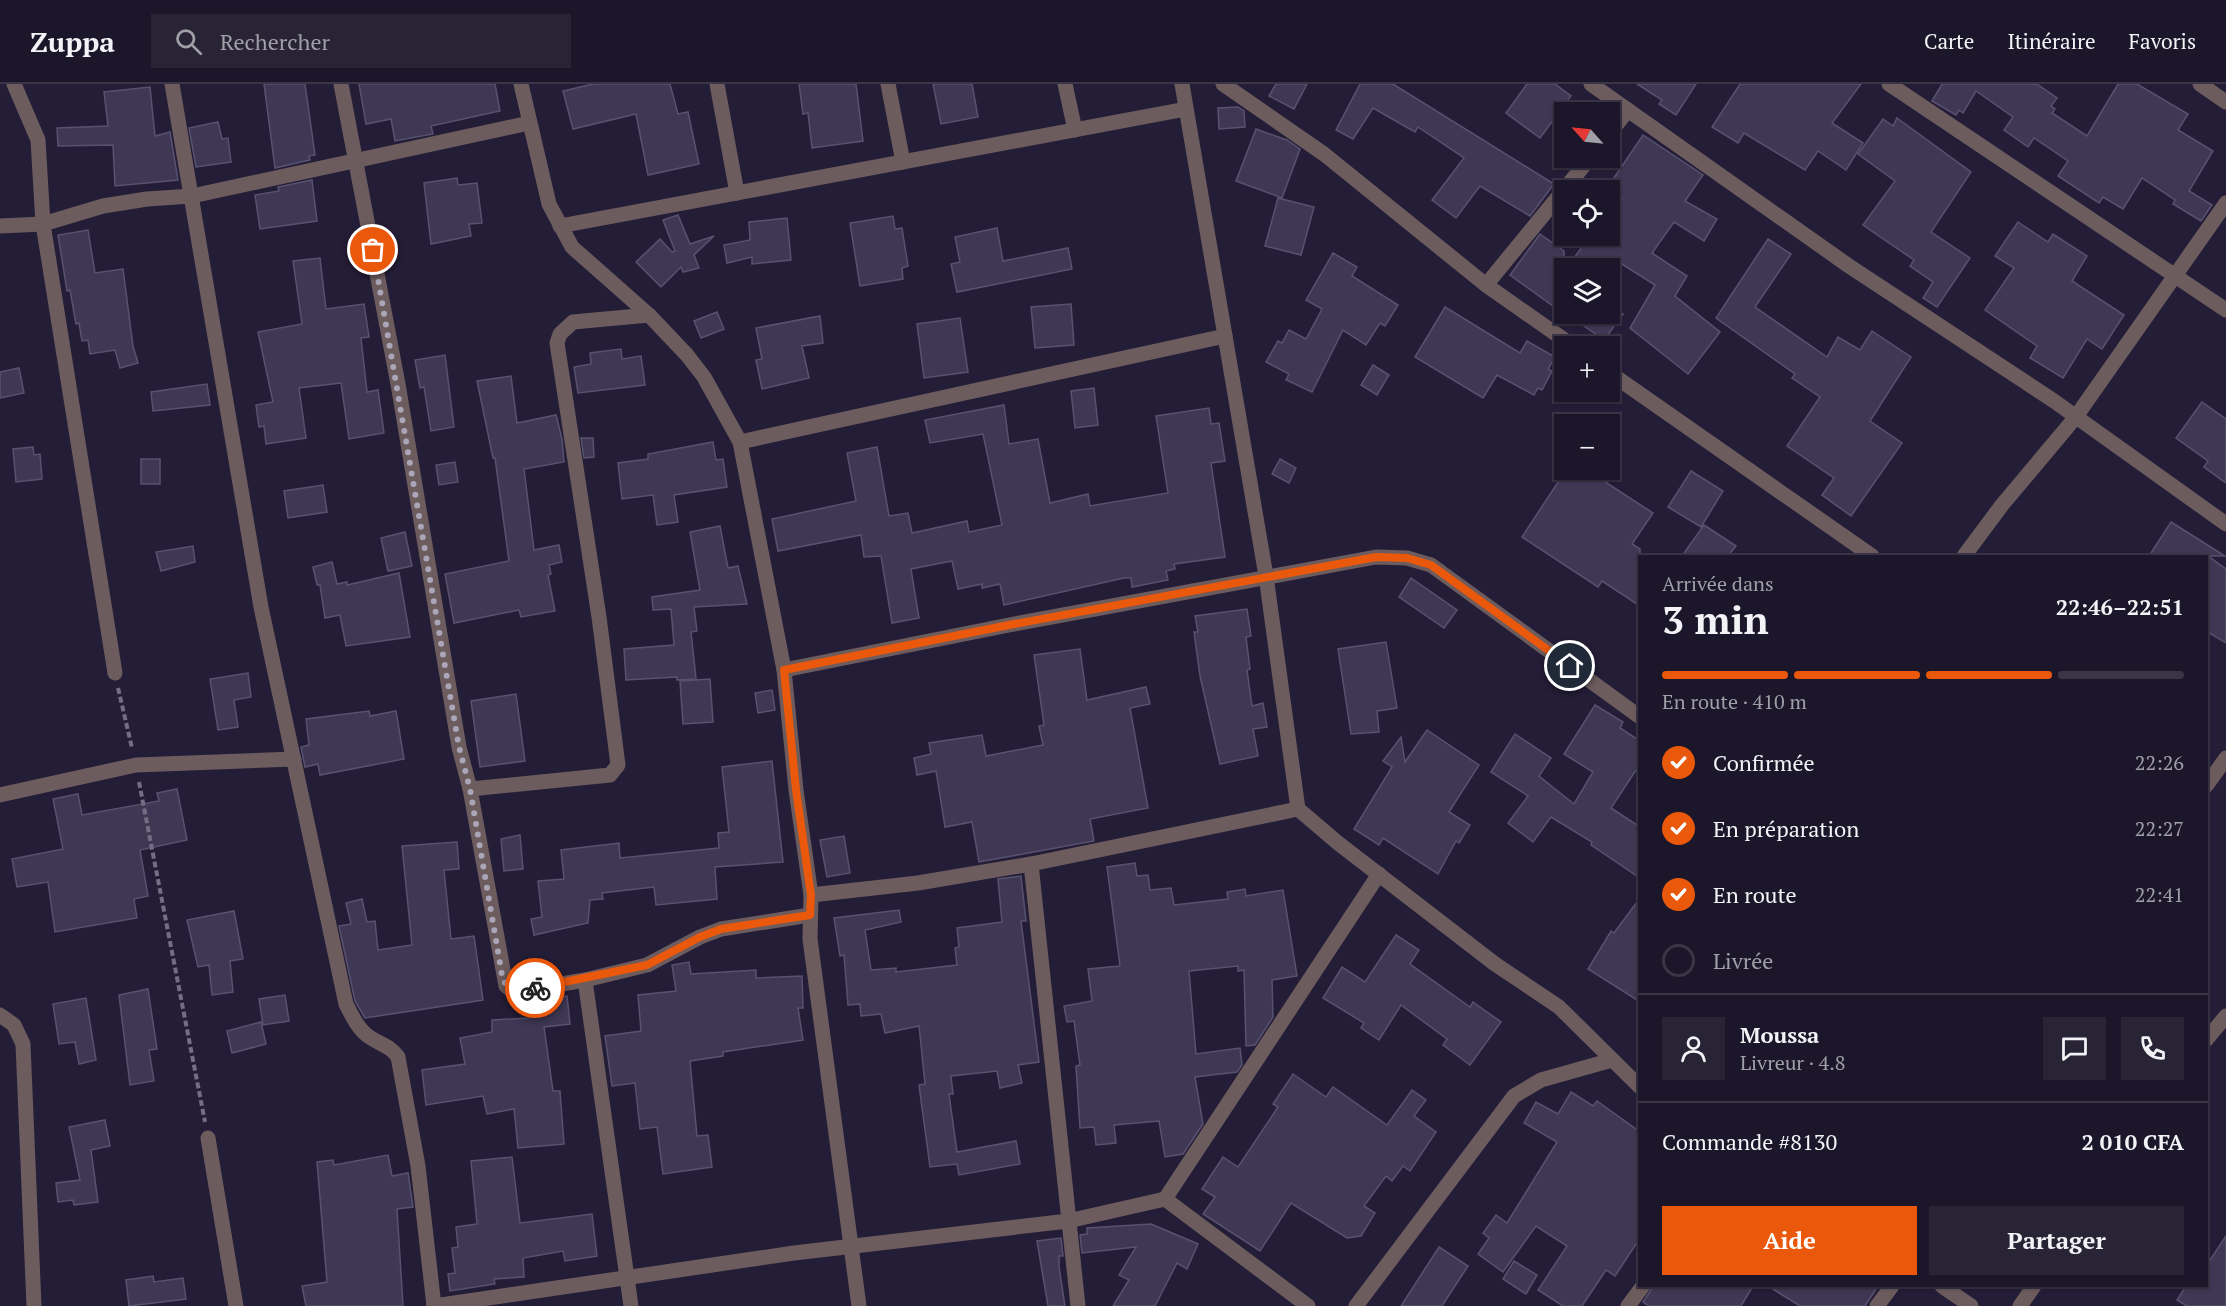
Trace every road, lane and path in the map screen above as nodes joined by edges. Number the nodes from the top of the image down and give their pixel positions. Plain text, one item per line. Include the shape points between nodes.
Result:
1 (14, 84) edge
2 (172, 84) edge
3 (341, 84) edge
4 (521, 84) edge
5 (717, 84) edge
6 (888, 84) edge
7 (1065, 84) edge
8 (1182, 84) edge
9 (1223, 84) edge
10 (1591, 84) edge
11 (1889, 84) edge
12 (2200, 84) edge
13 (2226, 102) edge
14 (1186, 109) junction
15 (1628, 110) junction
16 (1620, 120) edge
17 (529, 123) junction
18 (1075, 130) junction
19 (356, 160) junction
20 (903, 162) junction
21 (1582, 168) edge
22 (737, 193) junction
23 (192, 196) junction
24 (2226, 203) edge
25 (43, 224) junction
26 (0, 226) edge
27 (560, 226) junction
28 (2177, 276) junction
29 (1486, 285) junction
30 (2226, 310) edge
31 (649, 315) junction
32 (1225, 336) junction
33 (1559, 336) edge
34 (1620, 380) edge
35 (2075, 418) junction
36 (740, 442) junction
37 (2226, 524) edge
38 (1871, 555) edge
39 (1965, 555) edge
40 (1266, 576) junction
41 (784, 670) junction
42 (115, 673) joint
43 (1638, 716) edge
44 (2226, 758) edge
45 (294, 759) junction
46 (136, 765) junction
47 (2208, 783) edge
48 (470, 789) junction
49 (0, 795) edge
50 (1298, 809) junction
51 (1031, 864) junction
52 (1379, 874) junction
53 (811, 895) junction
54 (810, 915) junction
55 (585, 980) junction
56 (0, 1015) edge
57 (2226, 1016) edge
58 (2208, 1038) edge
59 (1612, 1060) junction
60 (1638, 1085) edge
61 (208, 1138) joint
62 (1165, 1199) junction
63 (1068, 1221) junction
64 (851, 1246) junction
65 (626, 1276) junction
66 (1642, 1287) edge
67 (1891, 1287) edge
68 (1943, 1287) edge
69 (2033, 1287) edge
70 (34, 1306) edge
71 (236, 1306) edge
72 (434, 1306) edge
73 (631, 1306) edge
74 (859, 1306) edge
75 (1078, 1306) edge
76 (1308, 1306) edge
77 (1356, 1306) edge
78 (1628, 1306) edge
79 (1877, 1306) edge
80 (1971, 1306) edge
81 (2020, 1306) edge

1 - 25 street via 38,140
2 - 23 street
3 - 19 street
4 - 17 street
5 - 22 street
6 - 20 street
7 - 18 street
8 - 14 street
9 - 29 street via 1324,154
10 - 15 street
11 - 28 street
12 - 13 street
14 - 18 street
14 - 32 street
15 - 16 street
15 - 35 street via 1849,266
17 - 19 street
17 - 27 street via 549,204
18 - 20 street
19 - 23 street
19 - 48 street via 459,747
20 - 22 street
21 - 29 street
22 - 27 street
23 - 25 street via 104,206
23 - 45 street via 261,607
24 - 28 street
25 - 26 street
25 - 42 street
27 - 31 street via 572,247
28 - 30 street
28 - 35 street
29 - 33 street
31 - 36 street via 704,377
31 - 48 street via 573,322 560,334 557,343 618,765 610,775
32 - 36 street
32 - 40 street
34 - 38 street
35 - 37 street
35 - 39 street
36 - 41 street
40 - 41 street
40 - 43 street via 1376,557 1407,558 1431,565
40 - 50 street
41 - 53 street
42 - 46 path
44 - 47 street
45 - 46 street
45 - 72 street via 346,1004 353,1020 369,1038 391,1047 398,1057 418,1166
46 - 49 street
46 - 61 path
48 - 55 street via 506,986 520,991
50 - 51 street
50 - 52 street
51 - 53 street via 918,883
51 - 63 street
52 - 59 street via 1495,964 1559,1007
52 - 62 street
53 - 54 street
54 - 55 street via 721,929 647,965
54 - 64 street
55 - 65 street
56 - 70 street via 14,1025 23,1044
57 - 58 street
59 - 60 street
59 - 77 street via 1541,1080 1514,1096
61 - 71 street
62 - 63 street
62 - 76 street
63 - 64 street
63 - 75 street
64 - 65 street
64 - 74 street
65 - 72 street
65 - 73 street
66 - 78 street
67 - 79 street
68 - 80 street
69 - 81 street

